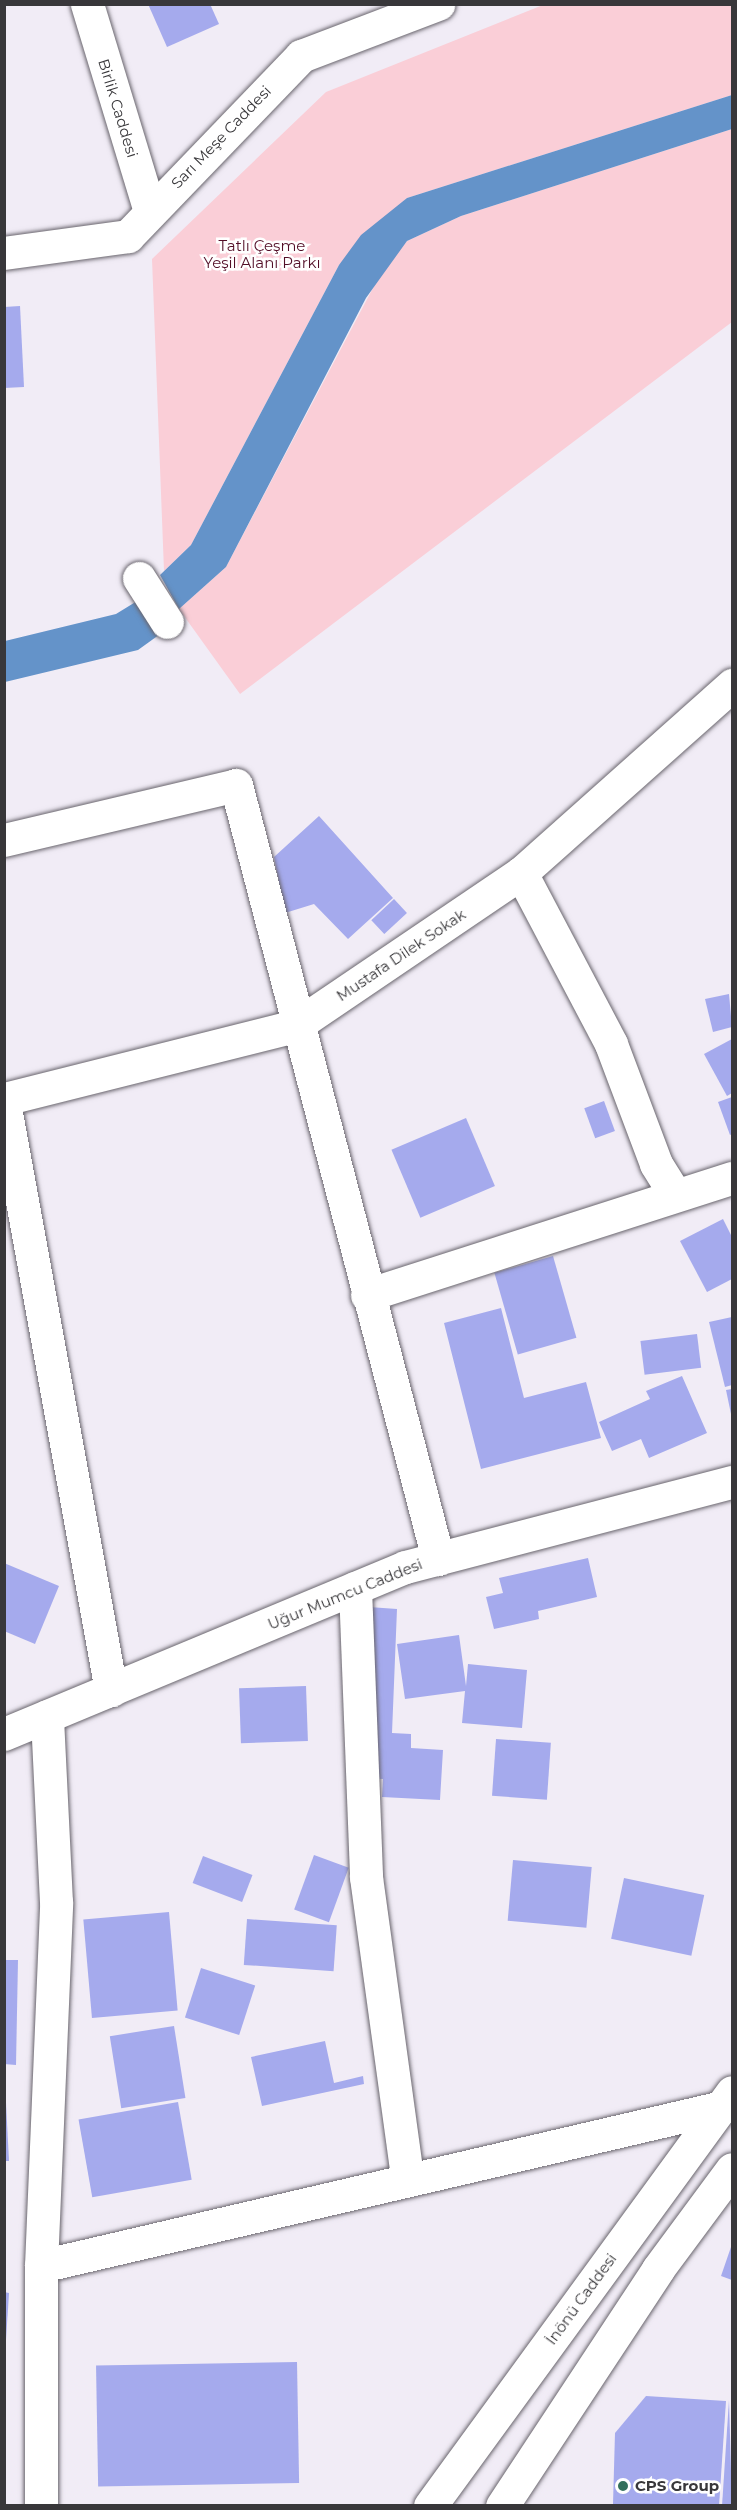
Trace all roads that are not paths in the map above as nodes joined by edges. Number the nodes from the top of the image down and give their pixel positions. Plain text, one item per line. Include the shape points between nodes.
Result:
1 (87, 4) edge
2 (438, 4) edge
3 (150, 211) junction
4 (4, 253) edge
5 (139, 578) dead end
6 (167, 622) dead end
7 (732, 685) edge
8 (4, 840) edge
9 (521, 873) junction
10 (296, 1026) junction
11 (4, 1100) edge
12 (732, 1178) edge
13 (675, 1195) junction
14 (367, 1295) junction
15 (732, 1482) edge
16 (438, 1559) junction
17 (355, 1588) junction
18 (111, 1690) junction
19 (47, 1716) junction
20 (4, 1734) edge
21 (727, 2099) edge
22 (732, 2169) edge
23 (407, 2178) junction
24 (41, 2266) junction
25 (41, 2505) edge
26 (430, 2505) edge
27 (502, 2505) edge

1 - 3 street, Birlik Caddesi
2 - 3 street, Sarı Meşe Caddesi via 301,56
3 - 4 street, Sarı Meşe Caddesi via 128,236
5 - 6 street
7 - 9 street, Mustafa Dilek Sokak
8 - 10 street via 236,785
9 - 10 street, Mustafa Dilek Sokak
9 - 13 street via 611,1044 656,1164
10 - 11 street, Mustafa Dilek Sokak
10 - 14 street
11 - 18 street
12 - 13 street
13 - 14 street
14 - 16 street
15 - 16 street, Uğur Mumcu Caddesi
16 - 17 street, Uğur Mumcu Caddesi
17 - 18 street, Uğur Mumcu Caddesi
17 - 23 street via 366,1877
18 - 19 street, Uğur Mumcu Caddesi
19 - 20 street, Uğur Mumcu Caddesi
19 - 24 street via 56,1902
21 - 23 street
21 - 26 street, İnönü Caddesi
22 - 27 street via 658,2269
23 - 24 street
24 - 25 street

